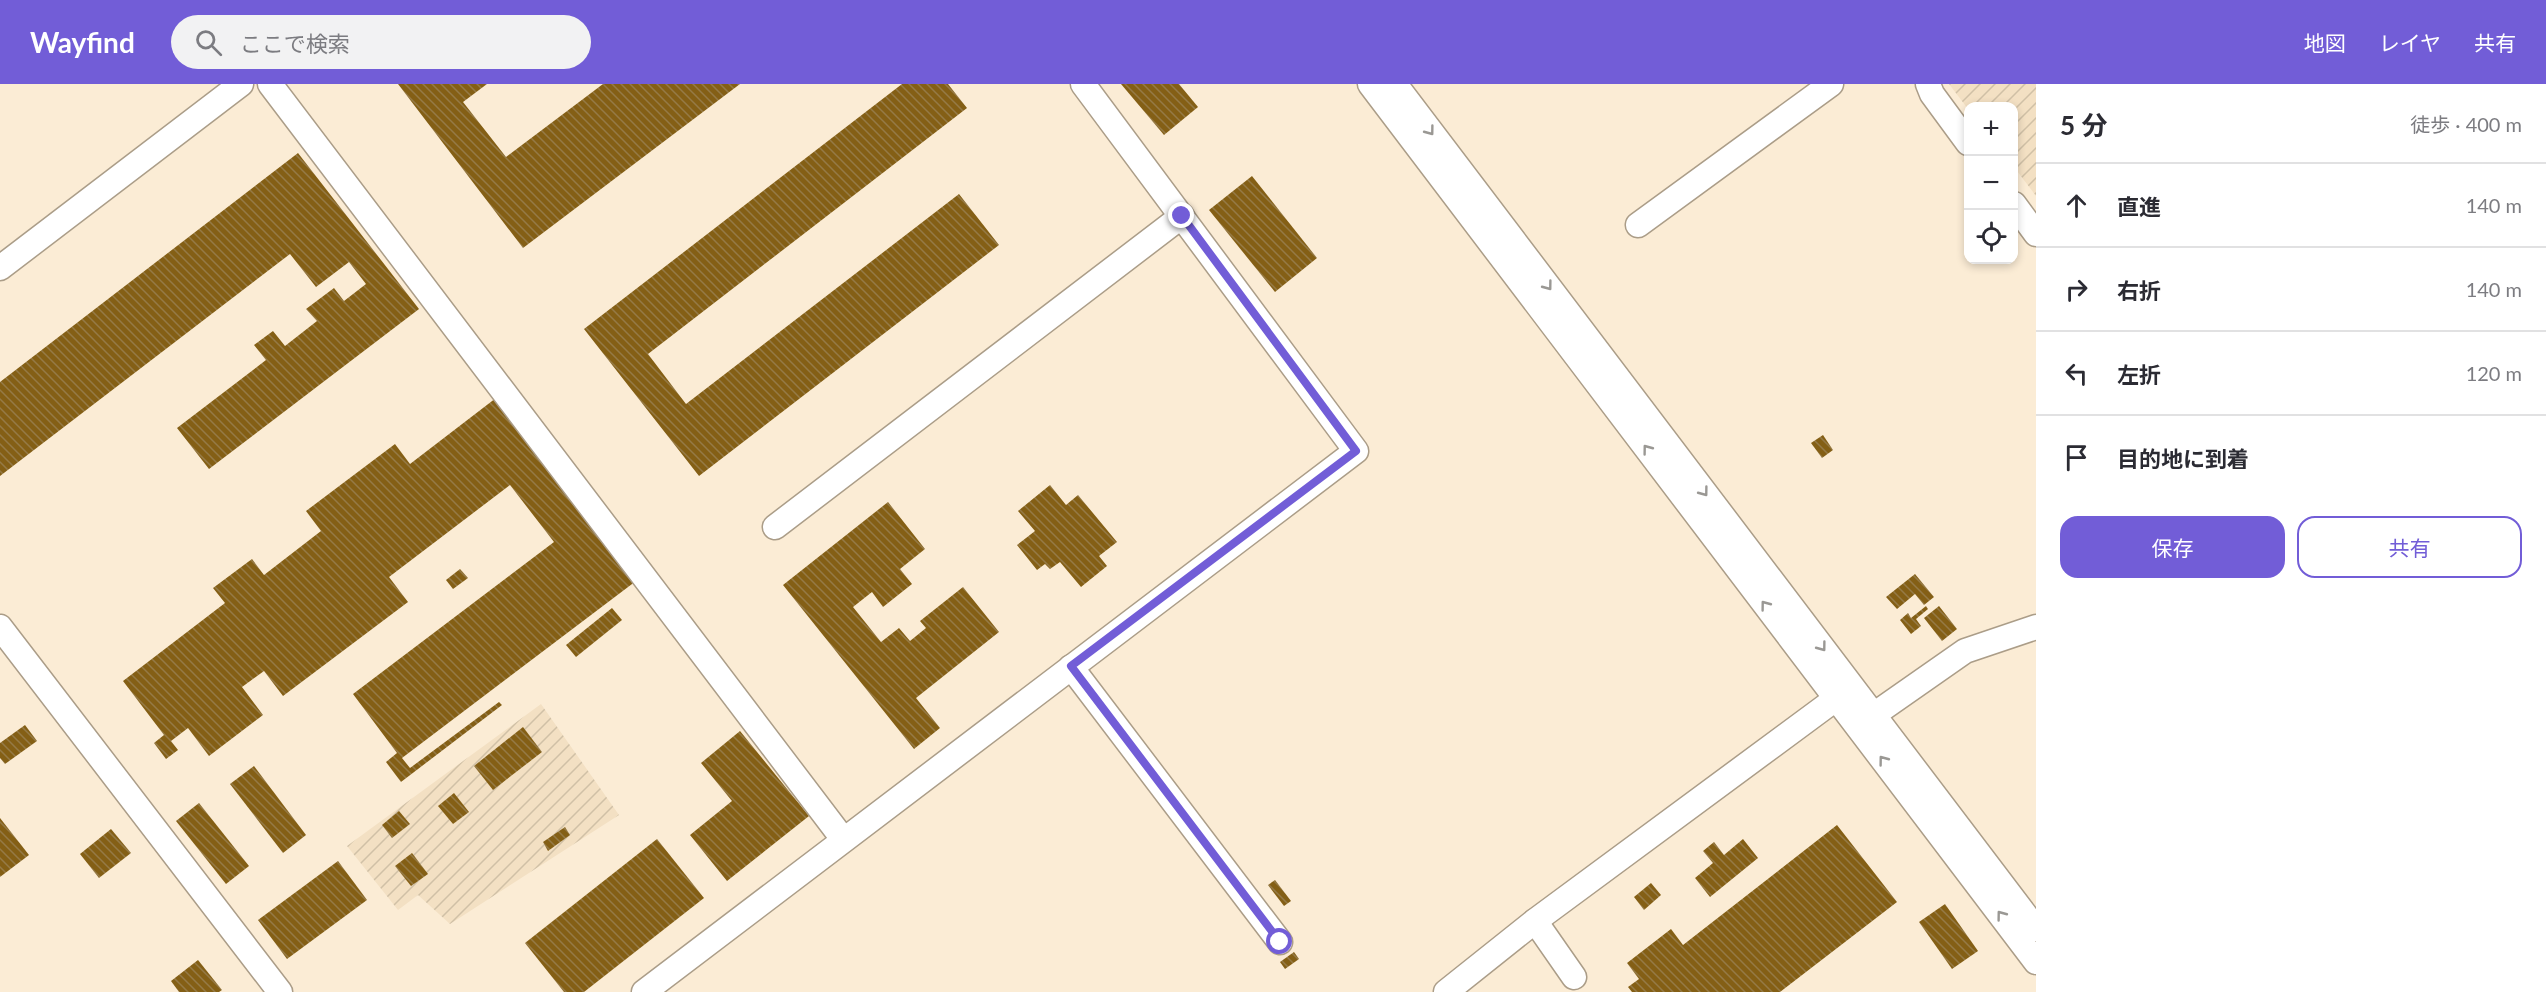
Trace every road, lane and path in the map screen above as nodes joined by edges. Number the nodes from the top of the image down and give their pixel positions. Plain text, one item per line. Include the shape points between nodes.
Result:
1 (241, 84) edge
2 (270, 84) edge
3 (1083, 84) edge
4 (1370, 84) edge
5 (1395, 84) edge
6 (1832, 84) edge
7 (1928, 84) edge
8 (1964, 138) edge
9 (2018, 210) edge
10 (1182, 216) junction
11 (1638, 225) dead end
12 (2036, 234) edge
13 (0, 268) edge
14 (775, 527) dead end
15 (0, 627) edge
16 (2036, 627) edge
17 (1071, 666) junction
18 (1844, 693) junction
19 (1865, 721) junction
20 (843, 839) junction
21 (1535, 921) junction
22 (2036, 929) edge
23 (1280, 942) dead end
24 (2036, 962) edge
25 (1574, 977) dead end
26 (280, 992) edge
27 (644, 992) edge
28 (1446, 992) edge

1 - 13 street
2 - 20 street
3 - 10 street
18 -> 4 street
5 -> 18 street
6 - 11 street
7 - 8 street
9 - 12 street
10 - 14 street
10 - 17 street via 1356,451
15 - 26 street
16 - 19 street via 1965,651
17 - 20 street
17 - 23 street
18 - 19 street
18 - 21 street
19 - 22 street
24 -> 19 street
20 - 27 street
21 - 25 street
21 - 28 street

